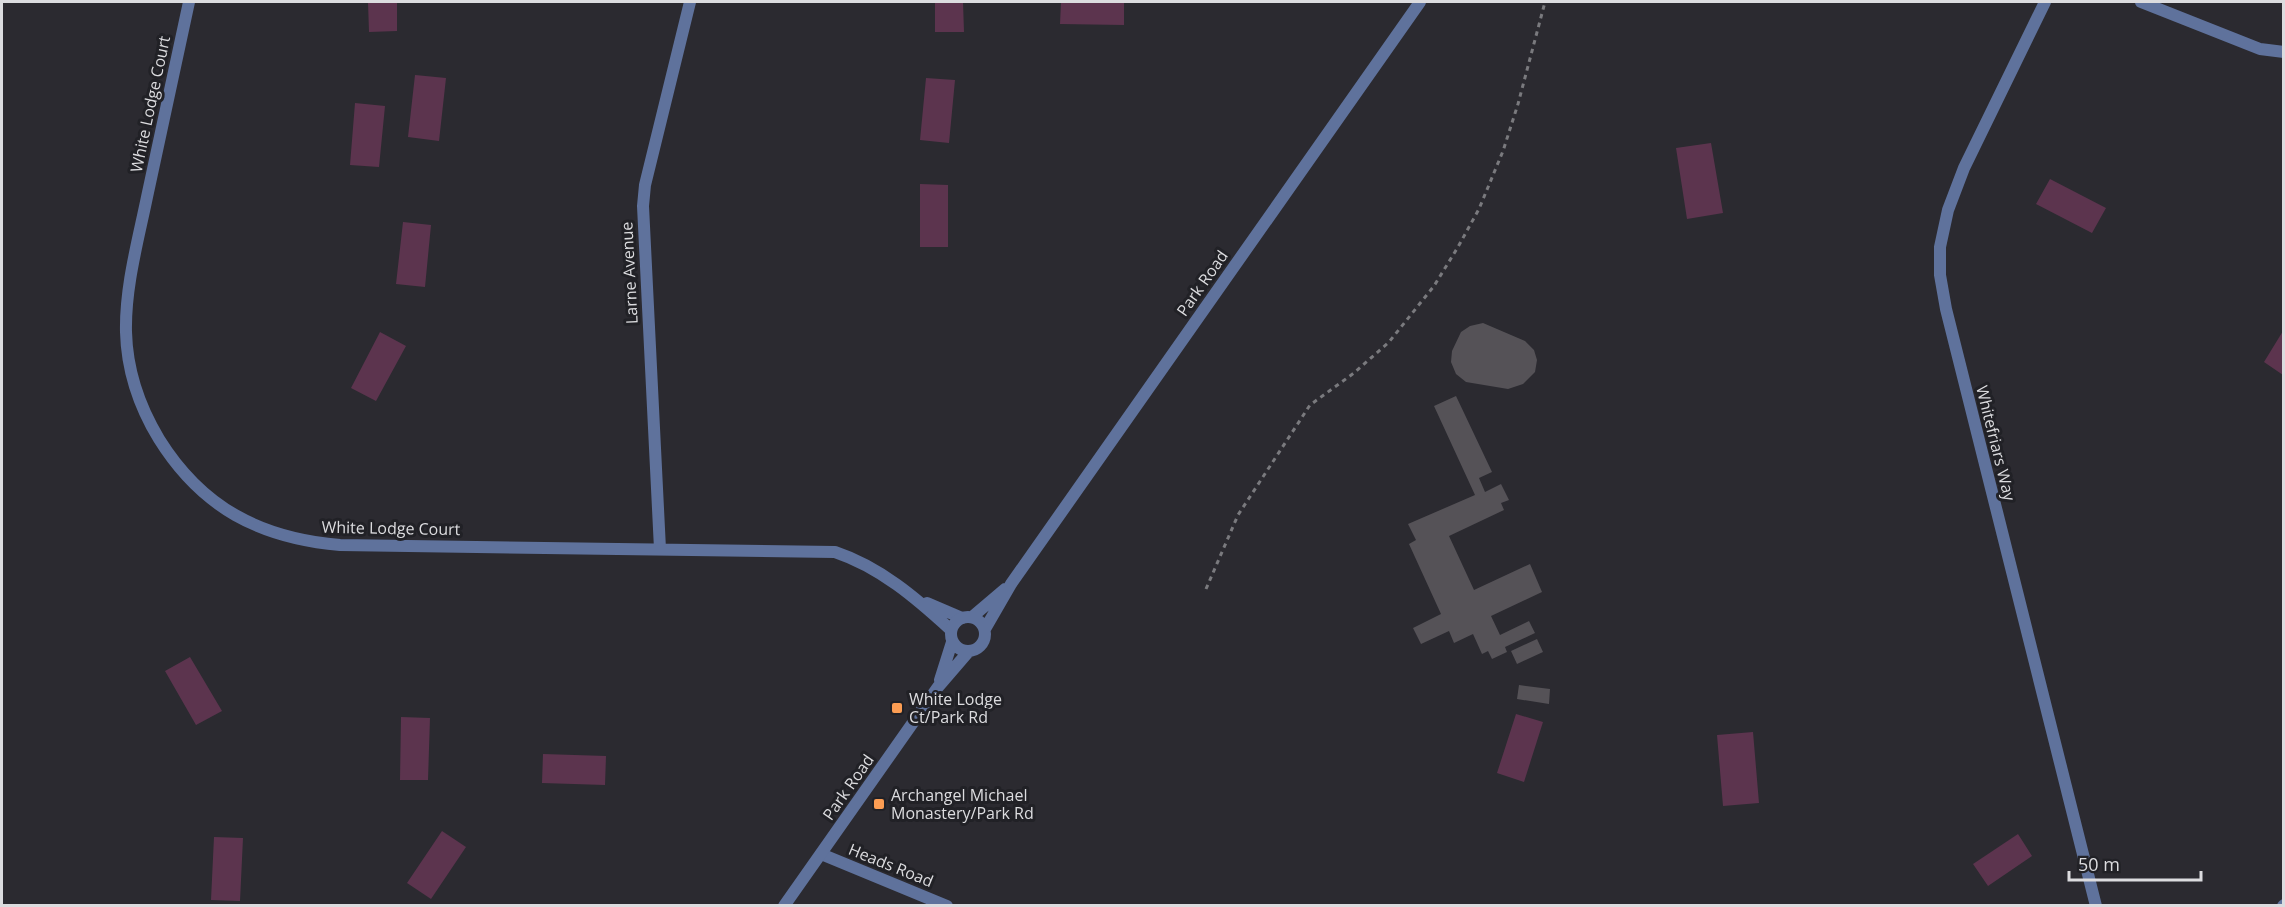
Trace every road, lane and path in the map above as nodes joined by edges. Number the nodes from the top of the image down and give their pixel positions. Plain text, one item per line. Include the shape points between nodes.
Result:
1 (189, 2) edge
2 (690, 2) edge
3 (1420, 2) edge
4 (1545, 2) edge
5 (2045, 2) edge
6 (2141, 2) edge
7 (2283, 52) edge
8 (660, 549) junction
9 (1011, 584) junction
10 (1206, 589) dead end
11 (918, 599) junction
12 (967, 617) junction
13 (985, 629) junction
14 (952, 636) junction
15 (969, 651) junction
16 (938, 687) junction
17 (821, 854) junction
18 (784, 906) edge
19 (948, 906) edge
20 (2096, 906) edge

1 - 8 street, White Lodge Court via 126,305 128,361 137,398 174,463 197,488 229,512 276,534 309,542
2 - 8 street, Larne Avenue via 643,206
3 - 9 street, Park Road
4 - 10 path via 1503,151 1458,248 1434,286 1389,342 1310,405 1238,515
5 - 20 street, Whitefriars Way via 1947,210 1940,275
6 - 7 street via 2260,49
8 - 11 street, White Lodge Court via 835,552 864,563
9 - 12 street, Park Road
9 - 13 street, Park Road
11 - 12 street, White Lodge Court
11 - 14 street, White Lodge Court
12 - 13 street via 980,621
12 - 14 street via 953,625
13 - 15 street via 985,640
14 - 15 street via 959,649
14 - 16 street, Park Road
15 - 16 street, Park Road
16 - 17 street, Park Road
17 - 18 street, Park Road
17 - 19 street, Heads Road

